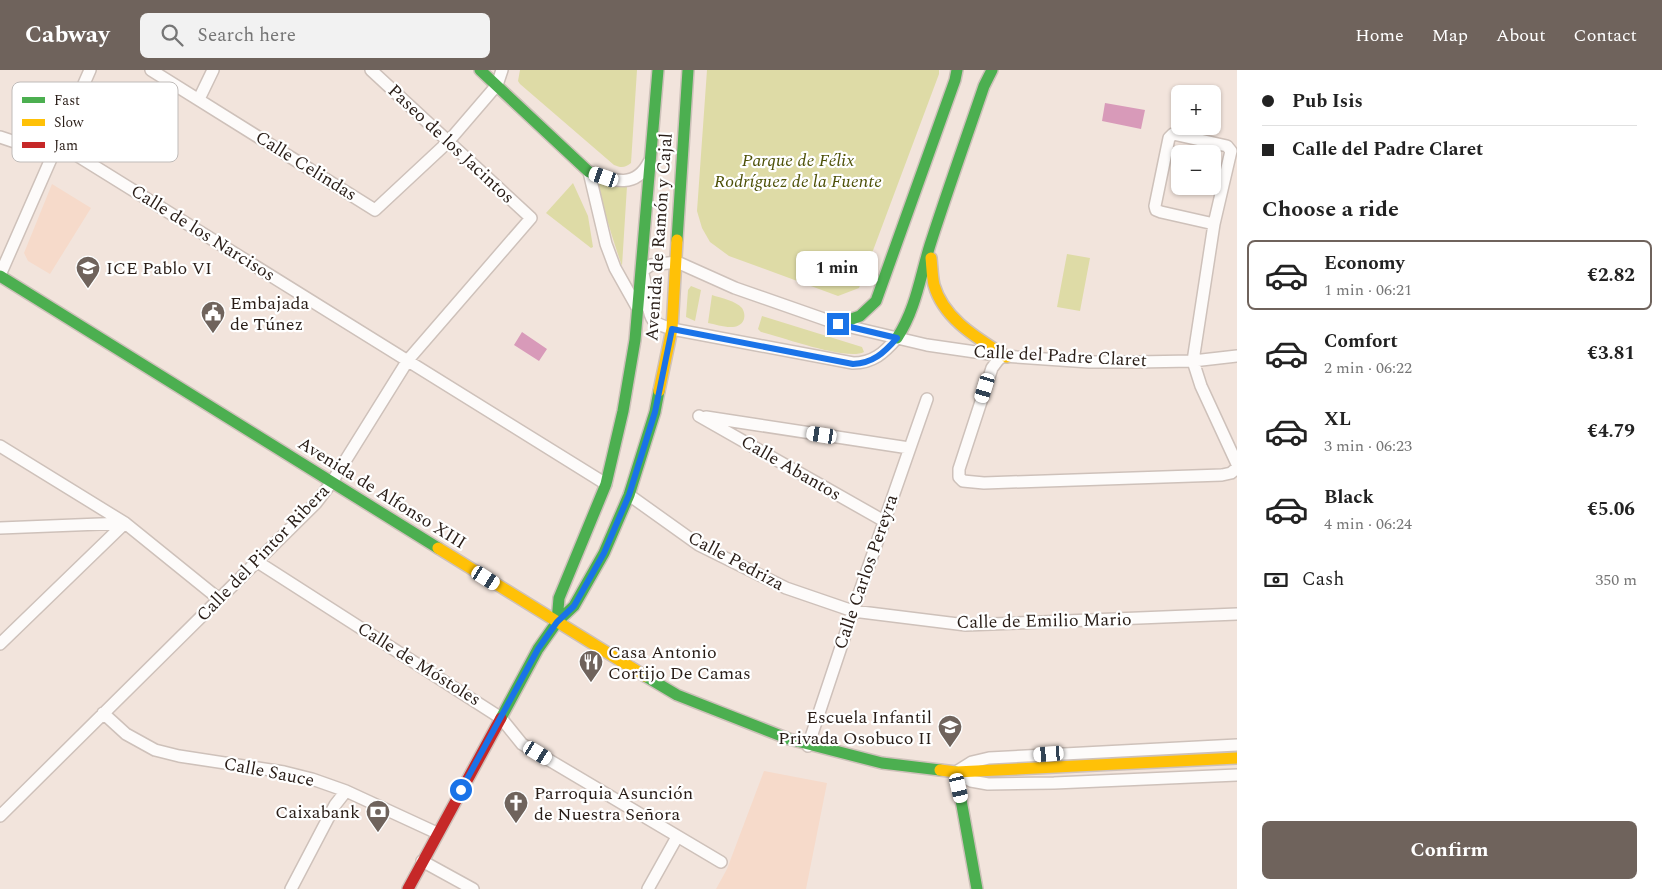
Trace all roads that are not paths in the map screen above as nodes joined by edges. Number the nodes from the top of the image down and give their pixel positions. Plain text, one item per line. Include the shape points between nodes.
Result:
1 (90, 70) edge
2 (151, 70) edge
3 (213, 70) edge
4 (371, 70) edge
5 (480, 70) edge
6 (502, 70) edge
7 (658, 70) edge
8 (688, 70) edge
9 (957, 70) edge
10 (992, 70) edge
11 (85, 82) edge
12 (171, 82) edge
13 (497, 85) junction
14 (178, 86) edge
15 (199, 99) junction
16 (0, 137) edge
17 (12, 141) edge
18 (448, 142) junction
19 (651, 158) junction
20 (49, 162) edge
21 (88, 162) edge
22 (588, 172) junction
23 (531, 218) joint
24 (1214, 224) junction
25 (929, 248) junction
26 (677, 262) junction
27 (642, 271) junction
28 (0, 276) edge
29 (638, 309) junction
30 (838, 324) junction
31 (672, 329) junction
32 (897, 338) junction
33 (1237, 356) edge
34 (1005, 357) junction
35 (408, 360) junction
36 (1193, 361) junction
37 (926, 399) dead end
38 (0, 446) edge
39 (909, 448) junction
40 (1237, 464) edge
41 (1237, 468) edge
42 (332, 482) junction
43 (606, 484) junction
44 (629, 495) junction
45 (884, 521) junction
46 (125, 523) junction
47 (0, 528) edge
48 (256, 562) junction
49 (219, 600) junction
50 (852, 611) junction
51 (1237, 614) edge
52 (557, 622) junction
53 (0, 644) edge
54 (103, 713) junction
55 (501, 718) junction
56 (1237, 745) edge
57 (808, 746) junction
58 (1237, 758) edge
59 (956, 772) junction
60 (1237, 775) edge
61 (346, 791) junction
62 (0, 816) edge
63 (437, 834) junction
64 (677, 837) junction
65 (422, 860) junction
66 (721, 862) dead end
67 (291, 889) edge
68 (408, 889) edge
69 (473, 889) edge
70 (648, 889) edge
71 (977, 889) edge

1 - 11 street
2 - 12 street, Calle Celindas
3 - 15 street
4 - 18 street, Paseo de los Jacintos
5 - 13 main road
6 - 13 street
7 - 19 main road, Avenida de Ramón y Cajal
8 - 26 main road, Avenida de Ramón y Cajal
9 - 30 main road via 876,301 860,317
10 - 25 main road
13 - 18 street
13 - 22 main road
14 - 15 street, Calle Celindas
15 - 18 street, Calle Celindas via 375,210
16 - 17 street
18 - 23 street, Paseo de los Jacintos
19 - 22 street via 640,176 632,180 613,180
19 - 27 main road, Avenida de Ramón y Cajal
20 - 28 street
21 - 35 street, Calle de los Narcisos
22 - 29 street via 606,244 615,268
23 - 35 street, Calle del Pintor Ribera
24 - 24 street via 1230,148 1173,134 1169,138 1156,210
24 - 36 street
25 - 32 main road via 908,321
25 - 34 main road via 934,286 948,313
26 - 27 street via 651,265
26 - 30 street, Calle del Padre Claret via 735,288
26 - 31 main road, Avenida de Ramón y Cajal
27 - 29 main road, Avenida de Ramón y Cajal
27 - 31 street via 650,316 654,322
28 - 42 main road, Avenida de Alfonso XIII
29 - 43 main road, Avenida de Ramón y Cajal via 623,411
30 - 32 street, Calle del Padre Claret
31 - 32 street via 853,364 878,357
31 - 44 main road, Avenida de Ramón y Cajal via 655,412
32 - 34 street, Calle del Padre Claret
33 - 36 street, Calle del Padre Claret
34 - 36 street, Calle del Padre Claret via 1098,362
34 - 41 street via 992,368 985,388 959,469 959,477 963,481 1222,475
35 - 42 street, Calle del Pintor Ribera
35 - 43 street, Calle de los Narcisos
36 - 40 street
37 - 39 street, Calle Carlos Pereyra
38 - 46 street
39 - 45 street, Calle Carlos Pereyra
39 - 45 street, Calle Abantos via 699,416
42 - 48 street, Calle del Pintor Ribera via 316,503
42 - 52 main road, Avenida de Alfonso XIII
43 - 52 main road, Avenida de Ramón y Cajal via 559,598
44 - 50 street, Calle Pedriza via 699,545 786,588
44 - 52 main road, Avenida de Ramón y Cajal via 604,553 574,606
45 - 50 street, Calle Carlos Pereyra
46 - 47 street
46 - 49 street
46 - 53 street
48 - 49 street, Calle del Pintor Ribera
48 - 55 street, Calle de Móstoles
49 - 54 street, Calle del Pintor Ribera
50 - 51 street, Calle de Emilio Mario via 966,625
50 - 57 street, Calle Carlos Pereyra
52 - 55 main road, Avenida de Ramón y Cajal via 538,649
52 - 57 main road, Avenida de Alfonso XIII via 677,694
54 - 61 street, Calle Sauce via 126,734 155,750 284,772
54 - 62 street, Calle del Pintor Ribera
55 - 63 main road, Avenida de Ramón y Cajal
55 - 64 street, Calle de Móstoles via 522,744
56 - 59 street via 989,758 972,762
57 - 59 main road, Avenida de Alfonso XIII via 882,762
58 - 59 main road, Avenida de Alfonso XIII
59 - 60 street, Avenida de Alfonso XIII via 971,781 988,784
59 - 71 main road
61 - 63 street, Calle Sauce
61 - 67 street via 335,805
63 - 65 main road, Avenida de Ramón y Cajal
64 - 66 street, Calle de Móstoles
64 - 70 street
65 - 68 main road, Avenida de Ramón y Cajal
65 - 69 street

